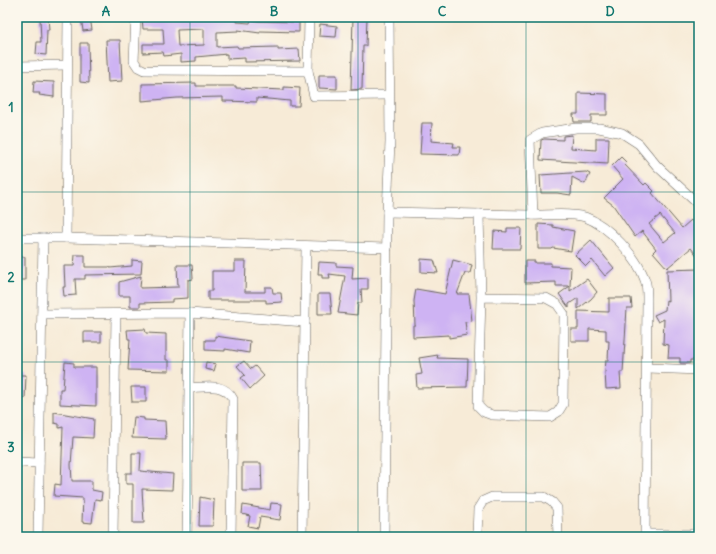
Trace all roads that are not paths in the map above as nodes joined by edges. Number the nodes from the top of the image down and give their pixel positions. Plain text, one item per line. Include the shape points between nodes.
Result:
1 (68, 17) edge
2 (136, 17) edge
3 (309, 17) edge
4 (389, 17) edge
5 (67, 65) junction
6 (17, 66) edge
7 (308, 71) junction
8 (388, 95) junction
9 (699, 204) edge
10 (387, 212) junction
11 (479, 214) junction
12 (534, 215) junction
13 (17, 238) edge
14 (43, 238) junction
15 (66, 238) junction
16 (306, 246) junction
17 (387, 248) junction
18 (481, 297) junction
19 (190, 313) junction
20 (42, 314) junction
21 (116, 314) junction
22 (305, 322) junction
23 (648, 368) junction
24 (699, 370) edge
25 (189, 388) junction
26 (17, 462) edge
27 (39, 463) junction
28 (699, 534) edge
29 (646, 536) edge
30 (38, 537) edge
31 (113, 537) edge
32 (187, 537) edge
33 (231, 537) edge
34 (302, 537) edge
35 (384, 537) edge
36 (477, 537) edge
37 (558, 537) edge

1 - 5 street
2 - 7 street via 134,61 144,70
3 - 7 street
4 - 8 street
5 - 6 street
5 - 15 street
7 - 8 street via 313,93 317,97
8 - 10 street via 390,142
9 - 12 street via 657,166 639,144 622,133 599,128 576,128 542,133 530,140
10 - 11 street
10 - 17 street
11 - 12 street
11 - 18 street
12 - 23 street via 571,214 586,218 610,233 630,254 645,280
13 - 14 street
14 - 15 street
14 - 20 street
15 - 16 street
16 - 17 street
16 - 22 street
17 - 35 street
18 - 18 street via 478,406 492,415 550,417 558,412 563,404 564,314 557,304 546,298
19 - 21 street
19 - 22 street
19 - 25 street
20 - 21 street
20 - 27 street
21 - 31 street
22 - 34 street
23 - 24 street
23 - 29 street
25 - 32 street
25 - 33 street via 221,387 229,392 233,399
26 - 27 street
27 - 30 street
28 - 29 street
36 - 37 street via 478,509 483,501 492,497 544,497 558,508

